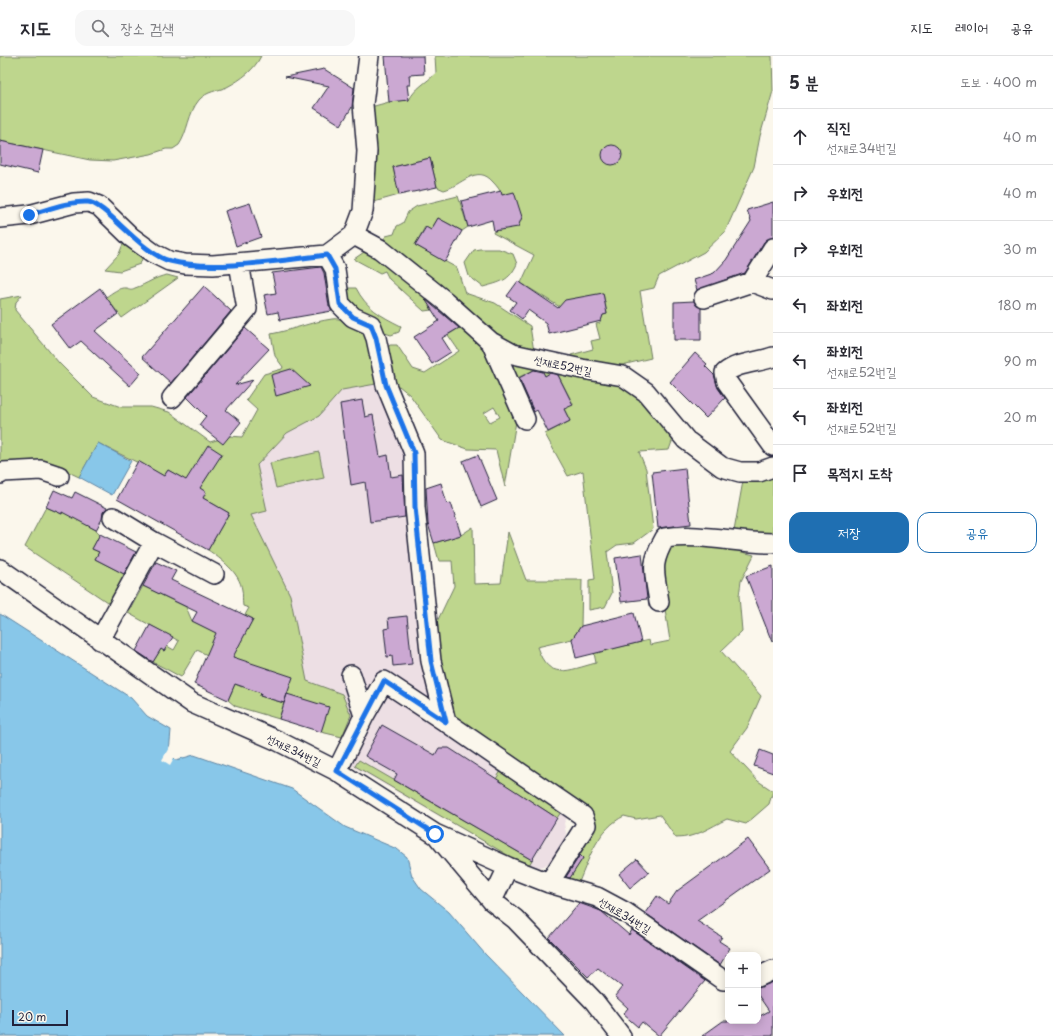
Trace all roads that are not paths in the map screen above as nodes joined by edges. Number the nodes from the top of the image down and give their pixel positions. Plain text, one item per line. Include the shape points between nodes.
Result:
1 (369, 56) edge
2 (0, 218) edge
3 (354, 236) junction
4 (773, 248) edge
5 (327, 255) junction
6 (239, 264) junction
7 (752, 282) junction
8 (773, 290) edge
9 (704, 298) dead end
10 (491, 342) junction
11 (773, 357) edge
12 (172, 398) dead end
13 (525, 418) dead end
14 (773, 446) edge
15 (773, 467) edge
16 (0, 474) edge
17 (59, 476) dead end
18 (113, 517) dead end
19 (154, 542) junction
20 (773, 543) edge
21 (0, 569) edge
22 (214, 574) dead end
23 (659, 602) dead end
24 (100, 640) junction
25 (350, 675) dead end
26 (364, 716) junction
27 (446, 722) junction
28 (337, 771) junction
29 (435, 834) junction
30 (508, 867) junction
31 (549, 883) junction
32 (492, 901) junction
33 (773, 970) edge
34 (761, 976) edge
35 (725, 979) edge
36 (621, 1036) edge

1 - 3 street via 363,104 367,151 364,211
2 - 6 street via 29,215 74,203 89,202 99,206 131,237 169,261 185,264
3 - 5 street
3 - 10 street, 선재로52번길 via 380,249
4 - 7 street
5 - 6 street
5 - 27 street via 335,269 340,304 353,317 371,325 386,385 414,453 415,507 431,661
6 - 12 street via 247,309
7 - 8 street
7 - 9 street
10 - 13 street
10 - 15 street, 선재로52번길 via 513,354 623,376 646,392 686,440 722,467 746,472 759,472
11 - 14 street via 734,366 725,373 727,382
16 - 17 street via 41,470
18 - 19 street
19 - 22 street
19 - 24 street
20 - 23 street via 706,536 665,538 654,563
21 - 24 street, 선재로34번길
24 - 28 street, 선재로34번길 via 192,703 276,740
25 - 26 street
26 - 27 street via 384,681
26 - 28 street
27 - 31 street via 583,816 586,826
28 - 29 street, 선재로34번길
29 - 30 street, 선재로34번길
29 - 32 street
30 - 31 street, 선재로34번길
30 - 32 street
31 - 35 street, 선재로34번길 via 597,897 625,912
32 - 36 street via 515,919 594,1000
33 - 34 street

